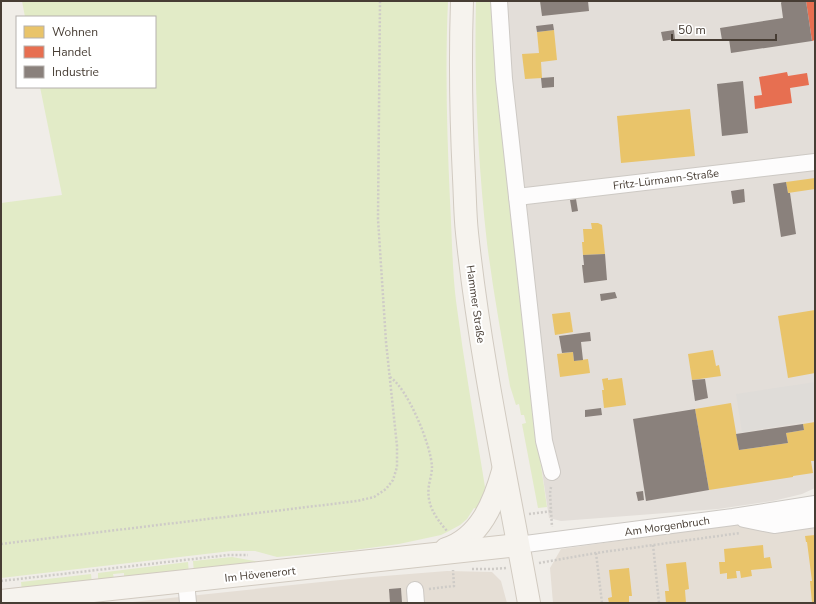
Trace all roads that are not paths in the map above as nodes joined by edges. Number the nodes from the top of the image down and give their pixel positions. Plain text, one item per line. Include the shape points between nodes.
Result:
1 (462, 1) edge
2 (499, 1) edge
3 (815, 162) edge
4 (518, 197) junction
5 (503, 469) junction
6 (552, 472) road end
7 (815, 504) edge
8 (733, 517) junction
9 (815, 519) edge
10 (428, 555) junction
11 (520, 555) junction
12 (186, 581) junction
13 (31, 600) edge
14 (1, 601) edge
15 (188, 603) edge
16 (529, 603) edge

1 - 5 main road, Hammer Straße via 462,143 466,231
2 - 4 street via 504,79
3 - 4 street, Fritz-Lürmann-Straße
4 - 6 street via 544,441
5 - 10 main road via 493,501 477,529 462,542
5 - 11 main road, Hammer Straße
7 - 8 street, Am Morgenbruch
8 - 9 street via 774,525
8 - 11 street, Am Morgenbruch via 554,540
10 - 11 main road, Im Hövenerort
10 - 12 main road, Im Hövenerort
11 - 16 main road, Hammer Straße
12 - 13 main road, Im Hövenerort
12 - 15 street
13 - 14 main road, Im Hövenerort

